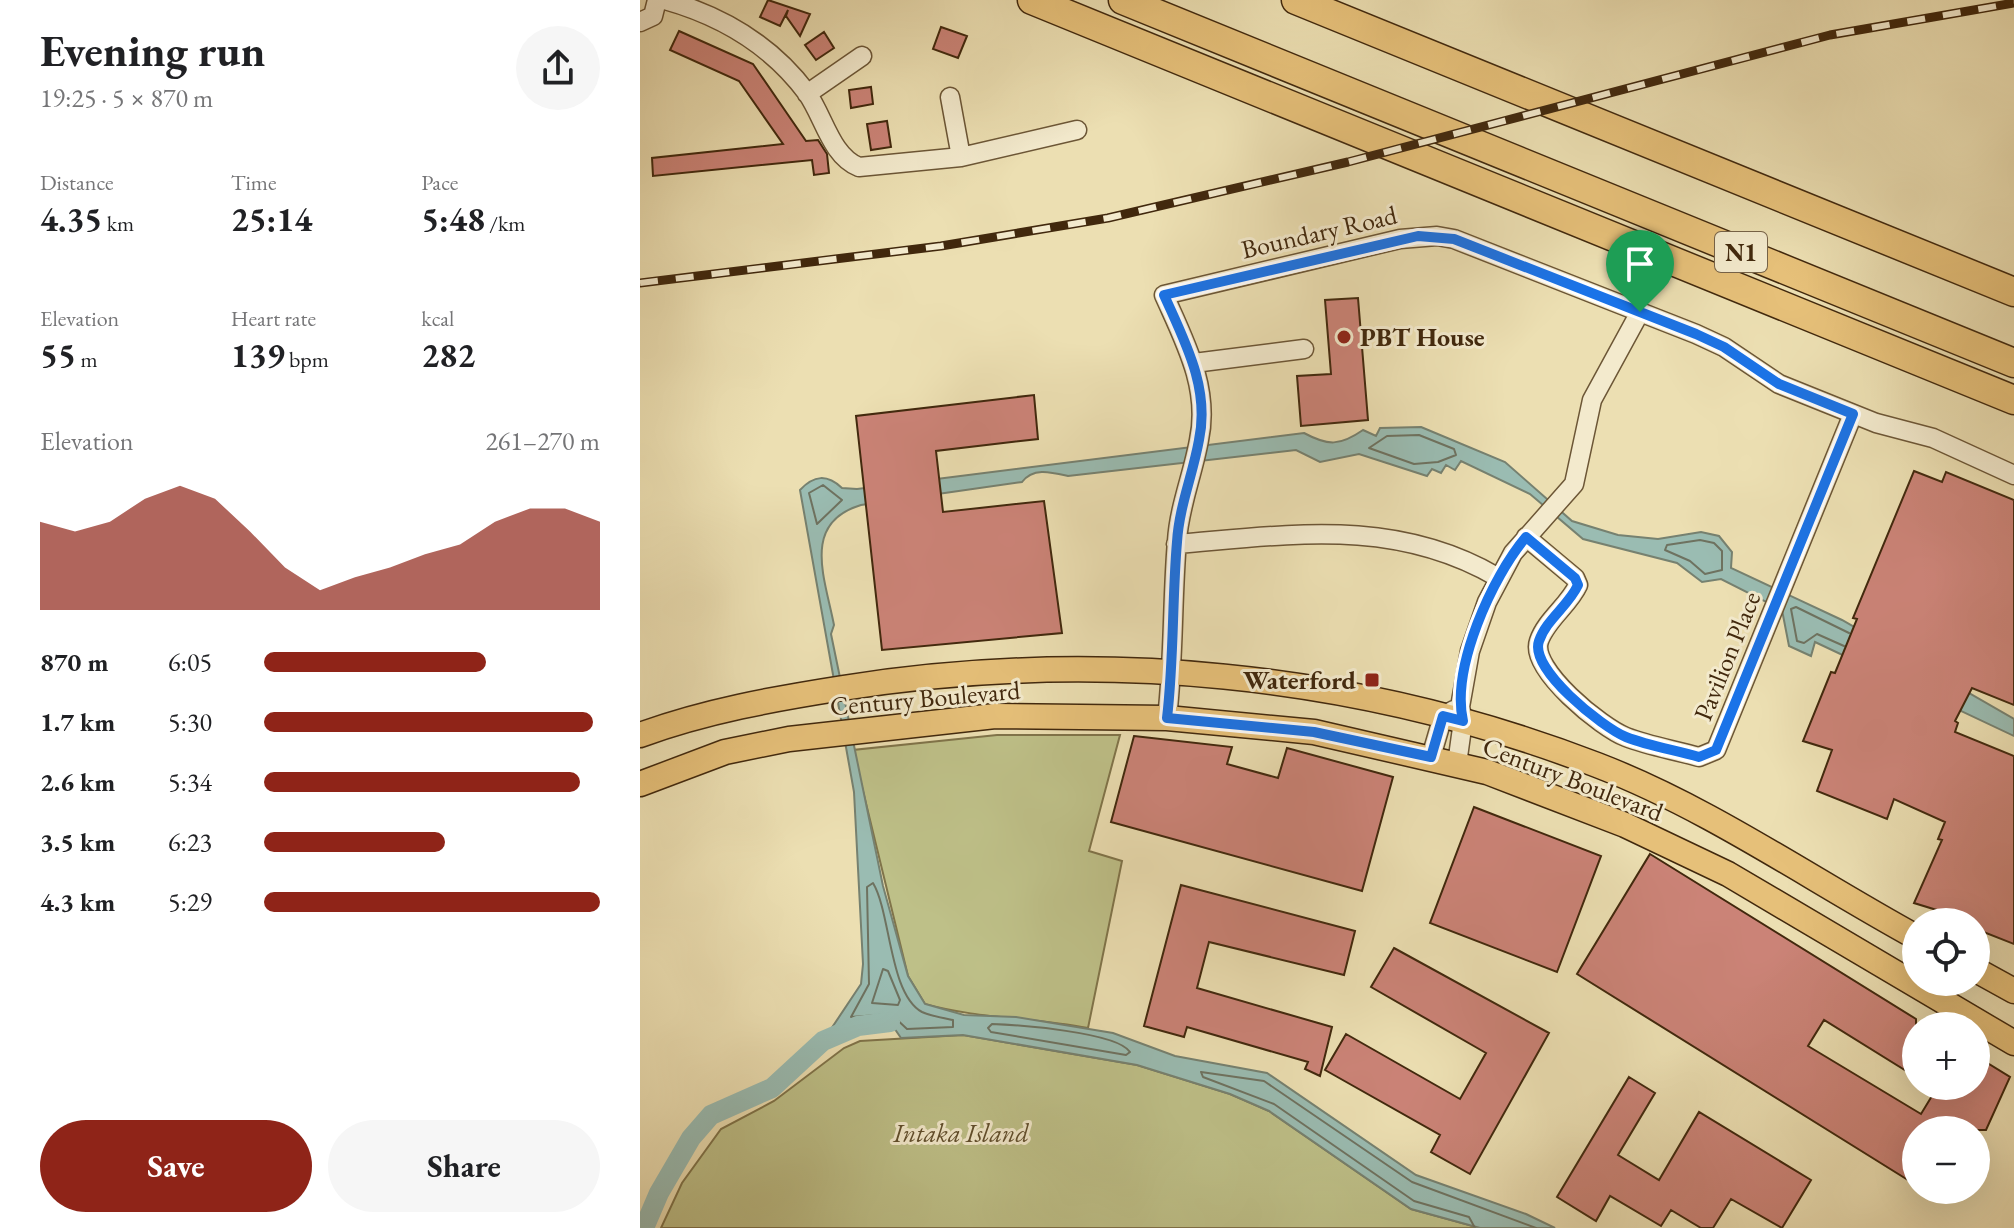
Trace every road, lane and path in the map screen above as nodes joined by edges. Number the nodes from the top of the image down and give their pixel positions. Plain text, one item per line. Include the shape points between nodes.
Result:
1 (657, 0) edge
2 (665, 0) edge
3 (1032, 0) edge
4 (1123, 0) edge
5 (1296, 0) edge
6 (640, 22) edge
7 (862, 56) dead end
8 (807, 94) junction
9 (950, 97) dead end
10 (1077, 130) dead end
11 (961, 157) junction
12 (1451, 170) junction
13 (2014, 292) edge
14 (1640, 312) junction
15 (1304, 349) dead end
16 (1194, 363) junction
17 (2014, 363) edge
18 (2014, 400) edge
19 (1853, 414) junction
20 (2014, 415) edge
21 (2014, 475) edge
22 (1526, 537) junction
23 (1176, 544) junction
24 (1497, 577) junction
25 (1173, 672) junction
26 (1455, 715) junction
27 (1167, 718) junction
28 (640, 735) edge
29 (1431, 757) junction
30 (1457, 764) junction
31 (640, 784) edge
32 (1902, 929) edge
33 (1990, 978) edge
34 (2014, 991) edge
35 (2014, 1043) edge

1 - 6 street via 653,16
2 - 8 street via 756,41
3 - 12 highway
4 - 17 highway, N1
5 - 13 highway, N1
7 - 8 street
8 - 11 street via 848,163 868,168
9 - 11 street
10 - 11 street
12 - 18 highway
12 - 20 highway
14 - 16 street, Boundary Road via 1454,239 1400,239 1164,295
14 - 19 street, Boundary Road via 1724,347 1779,384
14 - 22 street via 1592,400 1574,484
15 - 16 street
16 - 23 street via 1202,410 1199,441
19 - 21 street, Boundary Road via 1933,438
19 - 22 street, Pavilion Place via 1716,750 1699,757 1626,737 1604,725 1541,666 1540,638 1578,585
22 - 24 street
23 - 24 street via 1346,532 1444,550
23 - 25 street
24 - 26 street via 1470,651
25 - 26 main road, Century Boulevard via 1321,688
25 - 27 street
25 - 28 main road, Century Boulevard via 1075,669 889,681 714,710
26 - 29 street
26 - 30 street
26 - 32 main road, Century Boulevard via 1600,766 1701,813
27 - 29 main road, Century Boulevard via 1314,732
27 - 31 main road, Century Boulevard via 995,716 896,725 725,752
29 - 30 main road, Century Boulevard
30 - 35 main road, Century Boulevard via 1625,825 1728,874
33 - 34 main road

